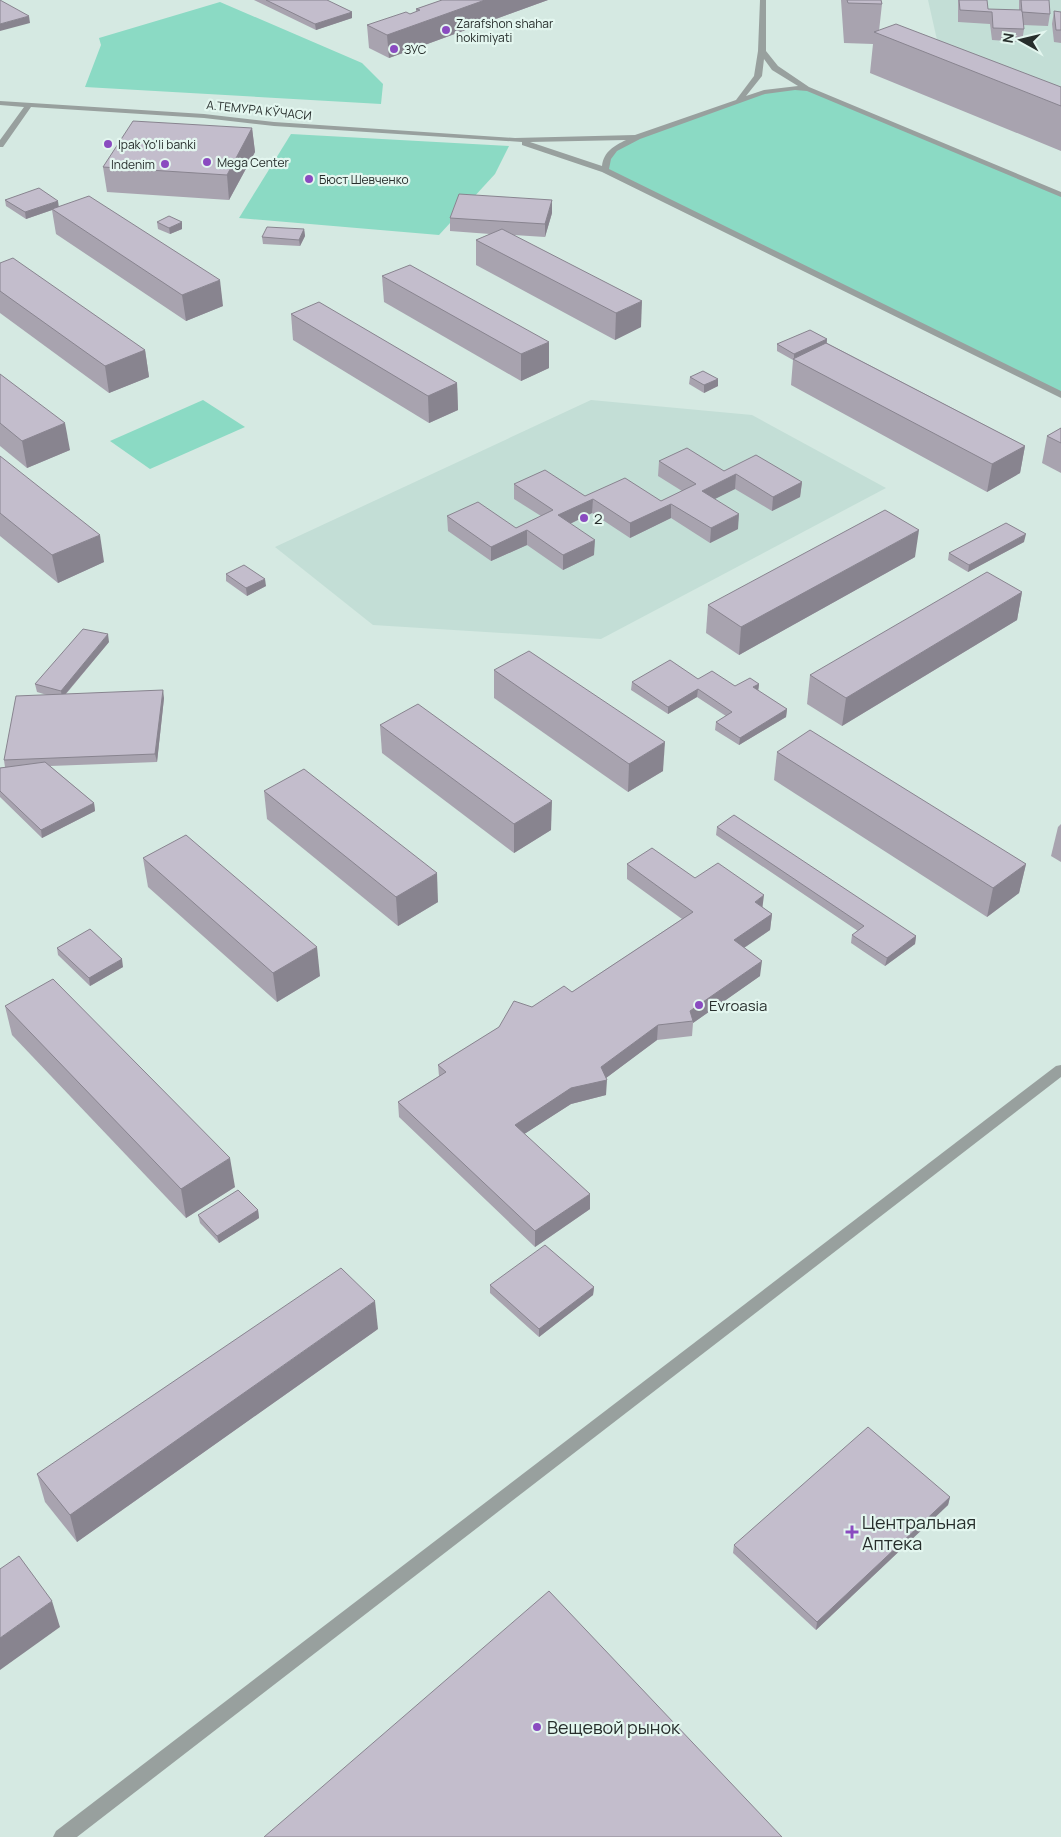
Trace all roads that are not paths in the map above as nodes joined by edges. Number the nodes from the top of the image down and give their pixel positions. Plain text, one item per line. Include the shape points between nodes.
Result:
1 (763, 0) edge
2 (762, 51) junction
3 (808, 90) junction
4 (739, 100) junction
5 (0, 103) edge
6 (29, 105) junction
7 (637, 137) junction
8 (515, 140) junction
9 (0, 145) edge
10 (604, 170) junction
11 (1061, 195) edge
12 (1061, 395) edge
13 (1061, 1070) edge
14 (62, 1837) edge

1 - 2 street
2 - 3 street via 775,68
2 - 4 street via 758,76
3 - 4 street via 782,89
3 - 11 street
4 - 7 street
5 - 6 street, А.ТЕМУРА КЎЧАСИ
6 - 8 street, А.ТЕМУРА КЎЧАСИ
6 - 9 street
7 - 8 street
7 - 10 street via 614,150 607,158
8 - 10 street
10 - 12 street
13 - 14 street

